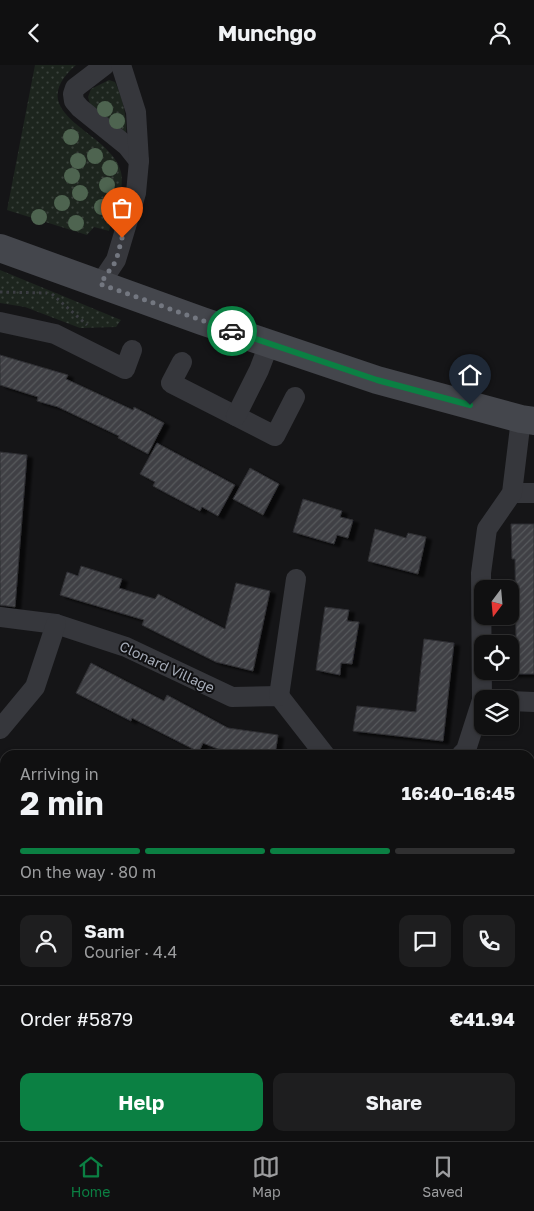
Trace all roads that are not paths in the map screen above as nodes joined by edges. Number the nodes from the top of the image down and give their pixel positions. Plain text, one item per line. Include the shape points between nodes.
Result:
1 (105, 65) edge
2 (121, 65) edge
3 (139, 161) junction
4 (0, 248) edge
5 (100, 284) junction
6 (0, 322) edge
7 (269, 344) junction
8 (132, 350) dead end
9 (182, 362) dead end
10 (295, 397) dead end
11 (236, 416) junction
12 (528, 420) edge
13 (512, 493) junction
14 (534, 493) edge
15 (296, 579) dead end
16 (0, 617) edge
17 (56, 624) junction
18 (482, 690) edge
19 (279, 696) junction
20 (519, 701) edge
21 (534, 702) edge
22 (474, 725) edge
23 (0, 729) edge
24 (321, 750) edge
25 (466, 750) edge

1 - 3 street via 75,88 74,101 127,146
2 - 3 street via 136,112
3 - 5 street via 136,193 116,261
4 - 5 main road
5 - 7 main road
6 - 8 street via 55,334 125,369
7 - 11 street
7 - 12 main road via 384,382
9 - 11 street via 171,383
10 - 11 street via 274,436
12 - 13 street
13 - 14 street
13 - 18 street via 487,529 482,573
15 - 19 street
16 - 17 street, Clonard Village
17 - 19 street, Clonard Village via 126,647 232,697
17 - 23 street via 35,687
19 - 24 street
20 - 21 street
22 - 25 street

